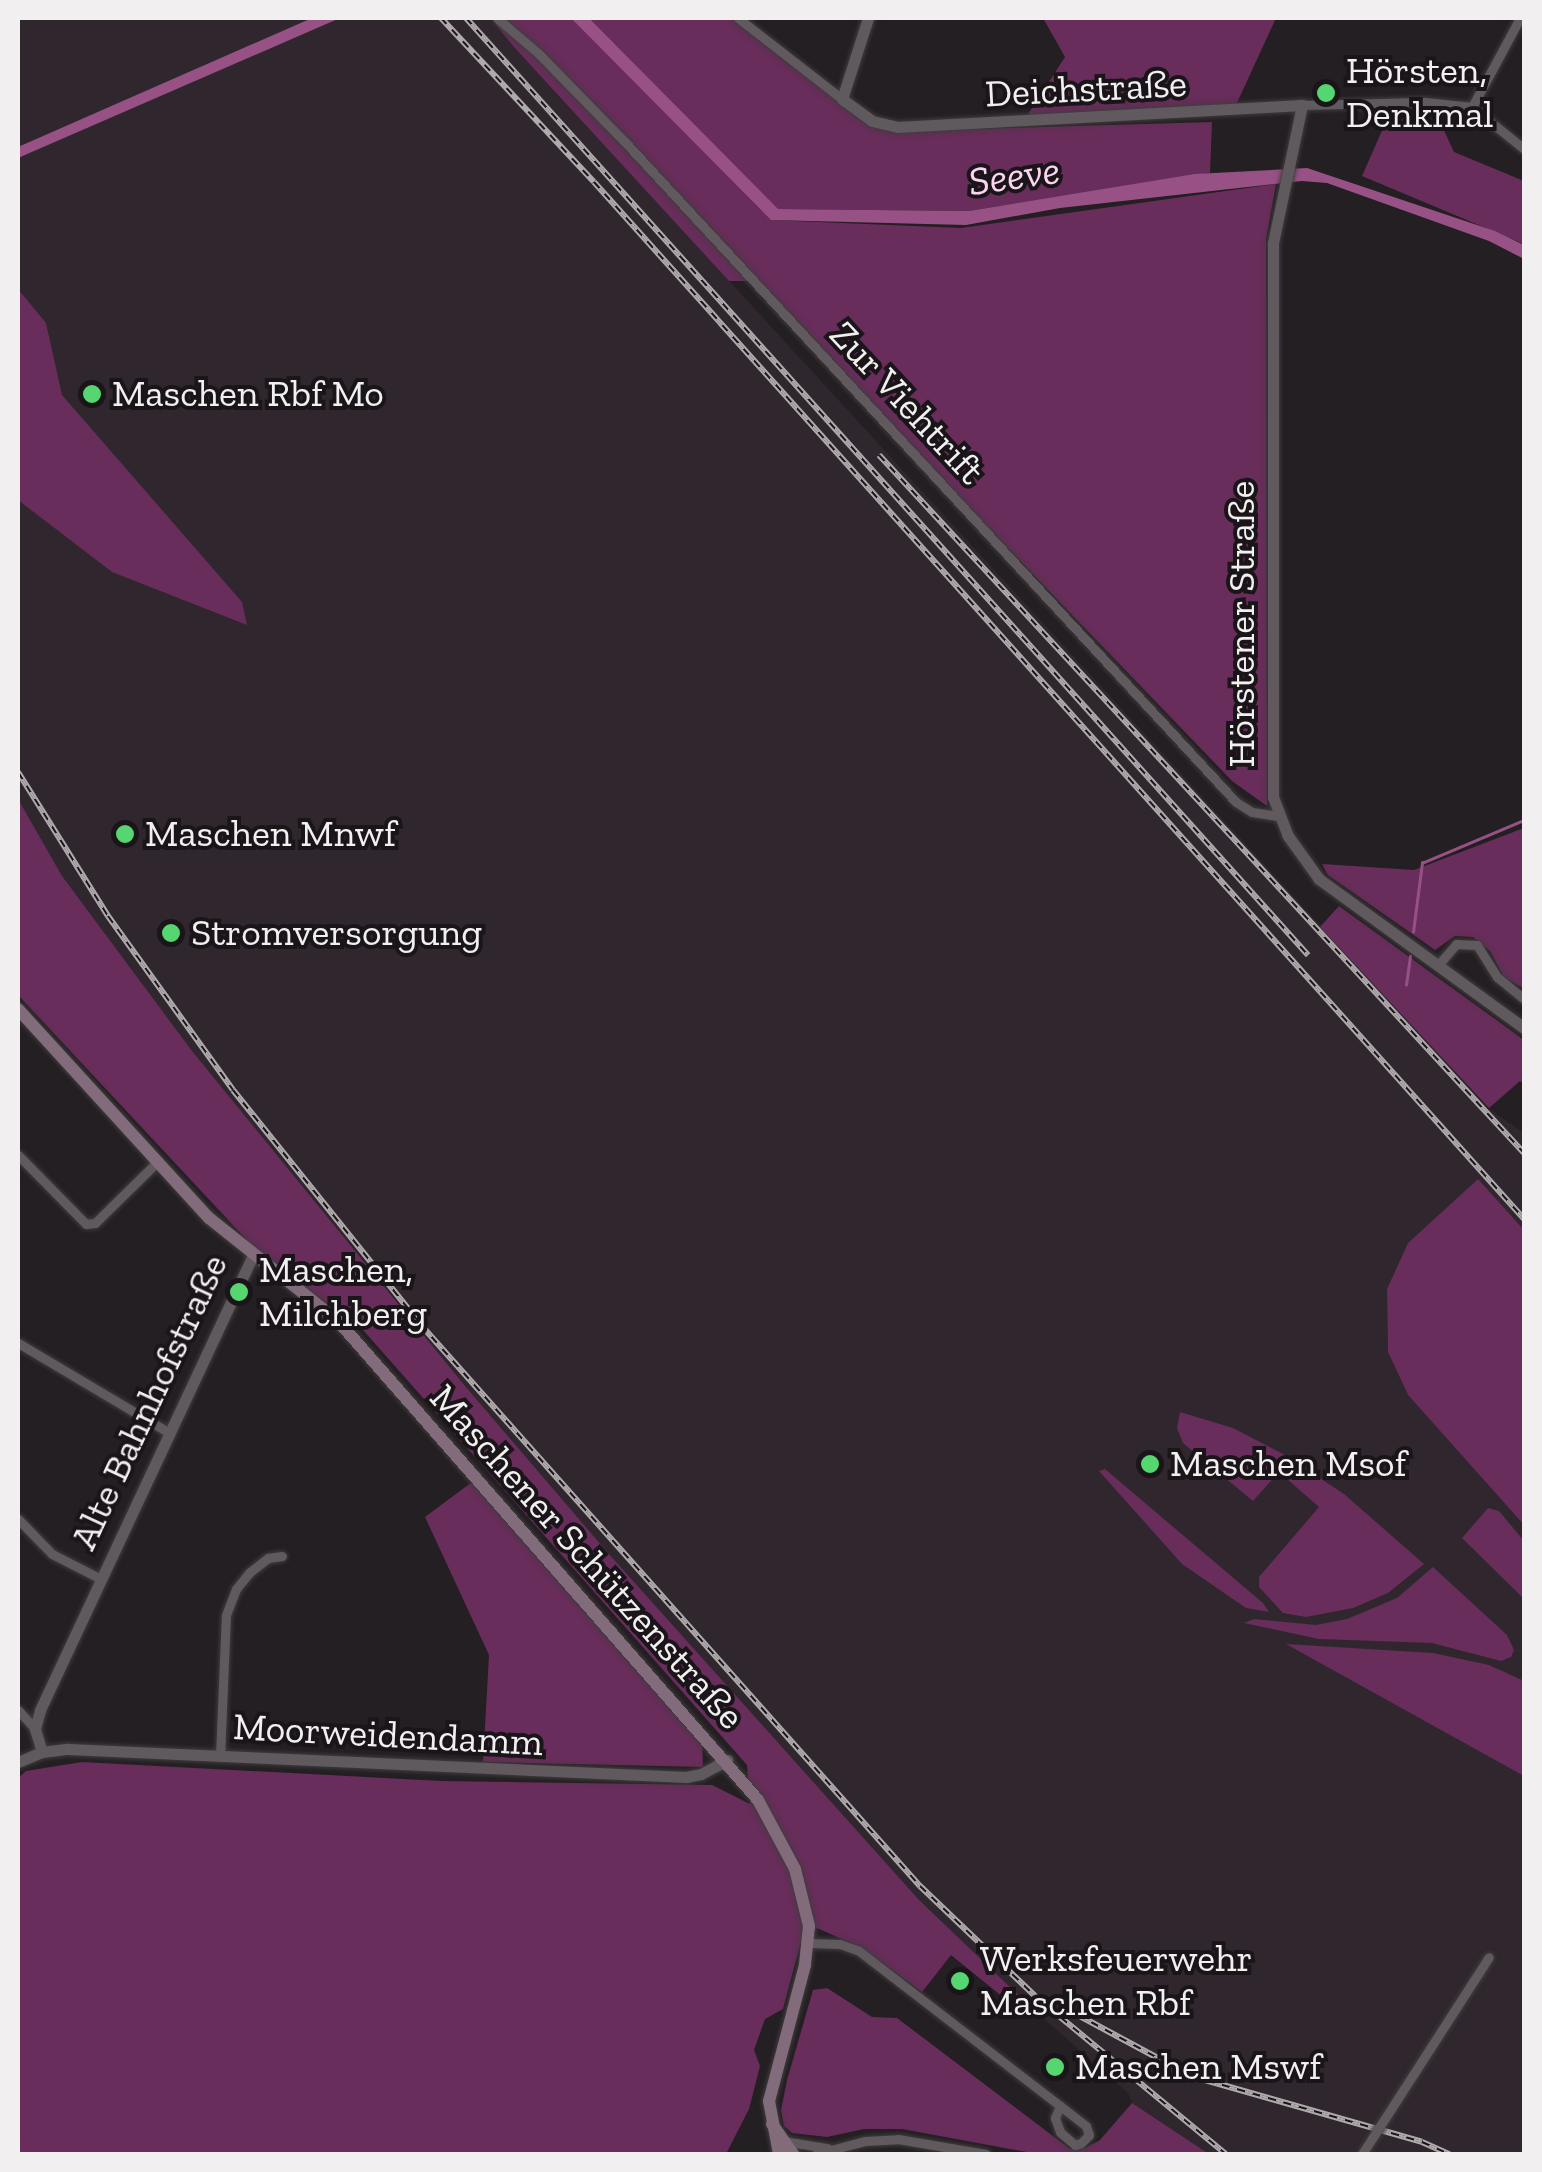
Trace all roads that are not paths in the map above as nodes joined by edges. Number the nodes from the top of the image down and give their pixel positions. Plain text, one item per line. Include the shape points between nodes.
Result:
1 (497, 18) edge
2 (509, 18) edge
3 (738, 18) edge
4 (868, 18) edge
5 (1520, 18) edge
6 (517, 35) junction
7 (842, 99) junction
8 (1302, 106) junction
9 (1472, 107) junction
10 (1524, 149) edge
11 (1278, 816) junction
12 (1438, 965) junction
13 (1524, 999) edge
14 (18, 1009) edge
15 (1524, 1028) edge
16 (18, 1155) edge
17 (158, 1162) junction
18 (253, 1254) junction
19 (18, 1343) edge
20 (168, 1432) junction
21 (18, 1519) edge
22 (282, 1556) dead end
23 (100, 1579) junction
24 (18, 1710) edge
25 (35, 1729) junction
26 (42, 1752) junction
27 (220, 1756) junction
28 (727, 1760) junction
29 (18, 1762) edge
30 (808, 1943) junction
31 (1490, 1957) dead end
32 (1060, 2106) dead end
33 (770, 2122) junction
34 (791, 2148) edge
35 (831, 2148) junction
36 (780, 2154) edge
37 (816, 2154) edge
38 (986, 2154) edge
39 (1362, 2154) edge

1 - 6 street, Zur Viehtrift
2 - 6 street
3 - 7 street, Deichstraße
4 - 7 street
5 - 9 street
6 - 11 street, Zur Viehtrift via 625,142 1236,802
7 - 8 street, Deichstraße via 872,121 896,127
8 - 9 street, Deichstraße
8 - 11 street, Hörstener Straße via 1273,243 1270,783
9 - 10 street
11 - 12 street, Hörstener Straße via 1318,878
12 - 13 street via 1456,944 1477,946 1497,978
12 - 15 street, Hörstener Straße
14 - 17 main road, Alte Bahnhofstraße
16 - 17 street via 86,1224 95,1223
17 - 18 main road, Alte Bahnhofstraße
18 - 20 street, Alte Bahnhofstraße
18 - 28 main road, Maschener Schützenstraße via 338,1321
19 - 20 street
20 - 23 street, Alte Bahnhofstraße
21 - 23 street via 52,1554
22 - 27 street via 250,1572 226,1616
23 - 25 street, Alte Bahnhofstraße
24 - 25 street
25 - 26 street
26 - 27 street, Moorweidendamm
26 - 29 street
27 - 28 street, Moorweidendamm via 686,1776
28 - 30 main road, Maschener Schützenstraße via 796,1869
30 - 32 street via 859,1951
30 - 33 main road, Maschener Schützenstraße via 769,2101
31 - 39 street, bridge
33 - 34 main road
33 - 36 main road, Maschener Schützenstraße
34 - 35 street
35 - 37 street
35 - 38 street via 898,2139

